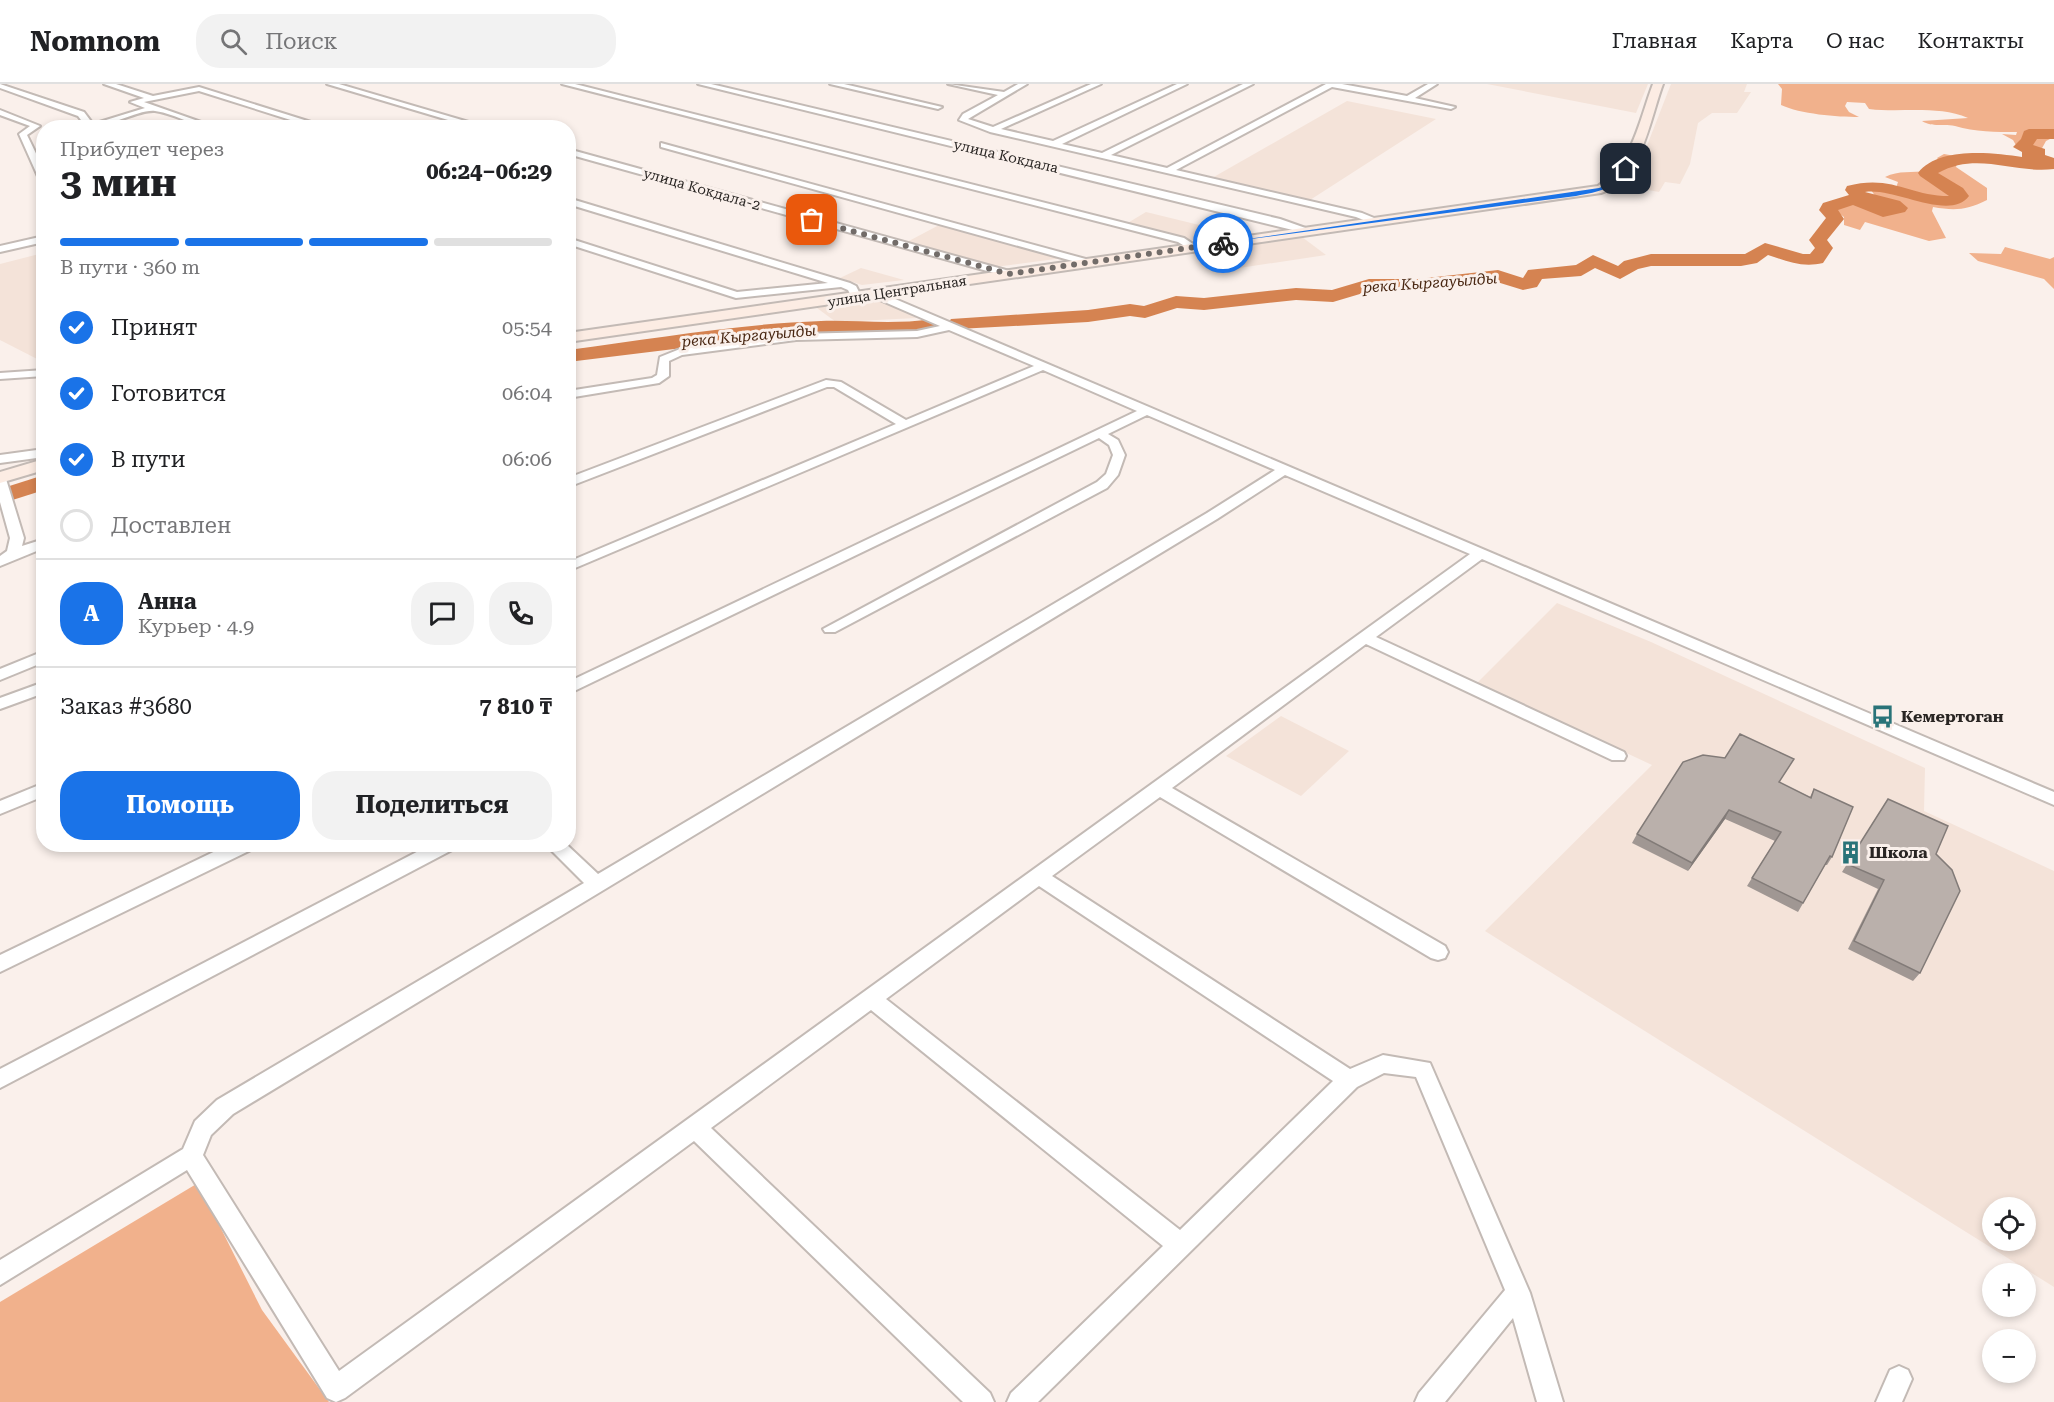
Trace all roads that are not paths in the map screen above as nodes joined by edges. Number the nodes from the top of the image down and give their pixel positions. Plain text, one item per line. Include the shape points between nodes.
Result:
1 (108, 84) edge
2 (331, 84) edge
3 (566, 84) edge
4 (702, 84) edge
5 (834, 84) edge
6 (952, 84) edge
7 (1023, 84) edge
8 (1097, 84) edge
9 (1184, 84) edge
10 (1250, 84) edge
11 (1331, 84) edge
12 (1433, 84) edge
13 (1658, 84) edge
14 (0, 86) edge
15 (1005, 94) junction
16 (30, 96) junction
17 (152, 98) junction
18 (1408, 99) junction
19 (10, 100) dead end
20 (938, 107) dead end
21 (1450, 107) dead end
22 (153, 108) junction
23 (0, 112) edge
24 (86, 120) edge
25 (114, 120) edge
26 (190, 120) edge
27 (300, 120) edge
28 (457, 120) edge
29 (36, 126) edge
30 (36, 126) edge
31 (993, 130) junction
32 (664, 145) dead end
33 (1052, 145) junction
34 (576, 153) edge
35 (1102, 156) junction
36 (36, 163) edge
37 (1167, 171) junction
38 (576, 203) edge
39 (1376, 222) junction
40 (1309, 231) junction
41 (36, 241) edge
42 (576, 244) edge
43 (1194, 248) junction
44 (0, 249) edge
45 (1090, 262) junction
46 (1009, 274) junction
47 (846, 285) junction
48 (877, 295) junction
49 (857, 298) junction
50 (948, 327) junction
51 (576, 337) edge
52 (1042, 367) junction
53 (36, 374) edge
54 (0, 376) edge
55 (576, 394) edge
56 (1146, 411) junction
57 (905, 424) junction
58 (1100, 434) junction
59 (36, 454) edge
60 (0, 459) edge
61 (36, 468) edge
62 (1284, 470) junction
63 (576, 480) edge
64 (3, 487) edge
65 (36, 546) edge
66 (14, 553) junction
67 (1480, 554) junction
68 (0, 562) edge
69 (576, 564) edge
70 (830, 629) dead end
71 (1365, 638) junction
72 (36, 659) edge
73 (0, 675) edge
74 (576, 685) edge
75 (36, 690) edge
76 (0, 704) edge
77 (1618, 756) dead end
78 (1159, 788) junction
79 (36, 792) edge
80 (2054, 799) edge
81 (0, 807) edge
82 (231, 852) edge
83 (433, 852) edge
84 (563, 852) edge
85 (1038, 876) junction
86 (597, 884) junction
87 (1438, 952) dead end
88 (0, 964) edge
89 (870, 998) junction
90 (0, 1079) edge
91 (1349, 1080) junction
92 (694, 1126) junction
93 (191, 1156) junction
94 (1181, 1245) junction
95 (0, 1273) edge
96 (1518, 1293) junction
97 (981, 1402) edge
98 (1020, 1402) edge
99 (1428, 1402) edge
100 (1550, 1402) edge

1 - 17 street
2 - 28 street
3 - 43 street via 1181,240
4 - 40 street, улица Кокдала
5 - 20 street
6 - 15 street
7 - 15 street
8 - 31 street
9 - 33 street
10 - 35 street
11 - 18 street
11 - 37 street
12 - 18 street
13 - 39 main road, улица Центральная via 1626,169 1615,183 1576,194
14 - 16 street
15 - 31 street via 963,120
16 - 19 street
16 - 24 street via 81,114
17 - 22 street via 134,102
17 - 27 street via 199,89
18 - 21 street
22 - 25 street
22 - 26 street
23 - 30 street
29 - 36 street via 23,134
31 - 33 street
32 - 45 street
33 - 35 street
34 - 46 street, улица Кокдала-2
35 - 37 street
37 - 39 street
38 - 47 street
39 - 40 main road, улица Центральная
40 - 43 main road, улица Центральная
41 - 44 street
42 - 47 street via 736,295
43 - 45 main road, улица Центральная
45 - 46 main road, улица Центральная
46 - 48 main road, улица Центральная
47 - 49 street
48 - 49 main road, улица Центральная
48 - 50 street
49 - 51 main road, улица Центральная
50 - 52 street
50 - 55 street via 916,334 796,337 680,352 664,359 663,376 655,381
52 - 56 street
52 - 57 street
53 - 54 street
56 - 58 street
56 - 62 street
57 - 63 street via 837,384 826,383
57 - 69 street
58 - 70 street via 1114,443 1119,455 1112,475 1102,485
58 - 74 street
59 - 60 street
61 - 64 main road
62 - 67 street
62 - 86 street
64 - 66 street via 16,538
65 - 66 street
66 - 68 street
67 - 71 street
67 - 80 street
71 - 77 street
71 - 78 street
72 - 73 street
75 - 76 street
78 - 85 street
78 - 87 street
79 - 81 street
82 - 88 street
83 - 90 street
84 - 86 street
85 - 89 street
85 - 91 street
86 - 93 street via 225,1107 203,1128
89 - 92 street
89 - 94 street
91 - 94 street
91 - 96 street via 1383,1064 1423,1069
92 - 93 street via 336,1389
92 - 97 street
93 - 95 street
94 - 98 street
96 - 99 street
96 - 100 street

